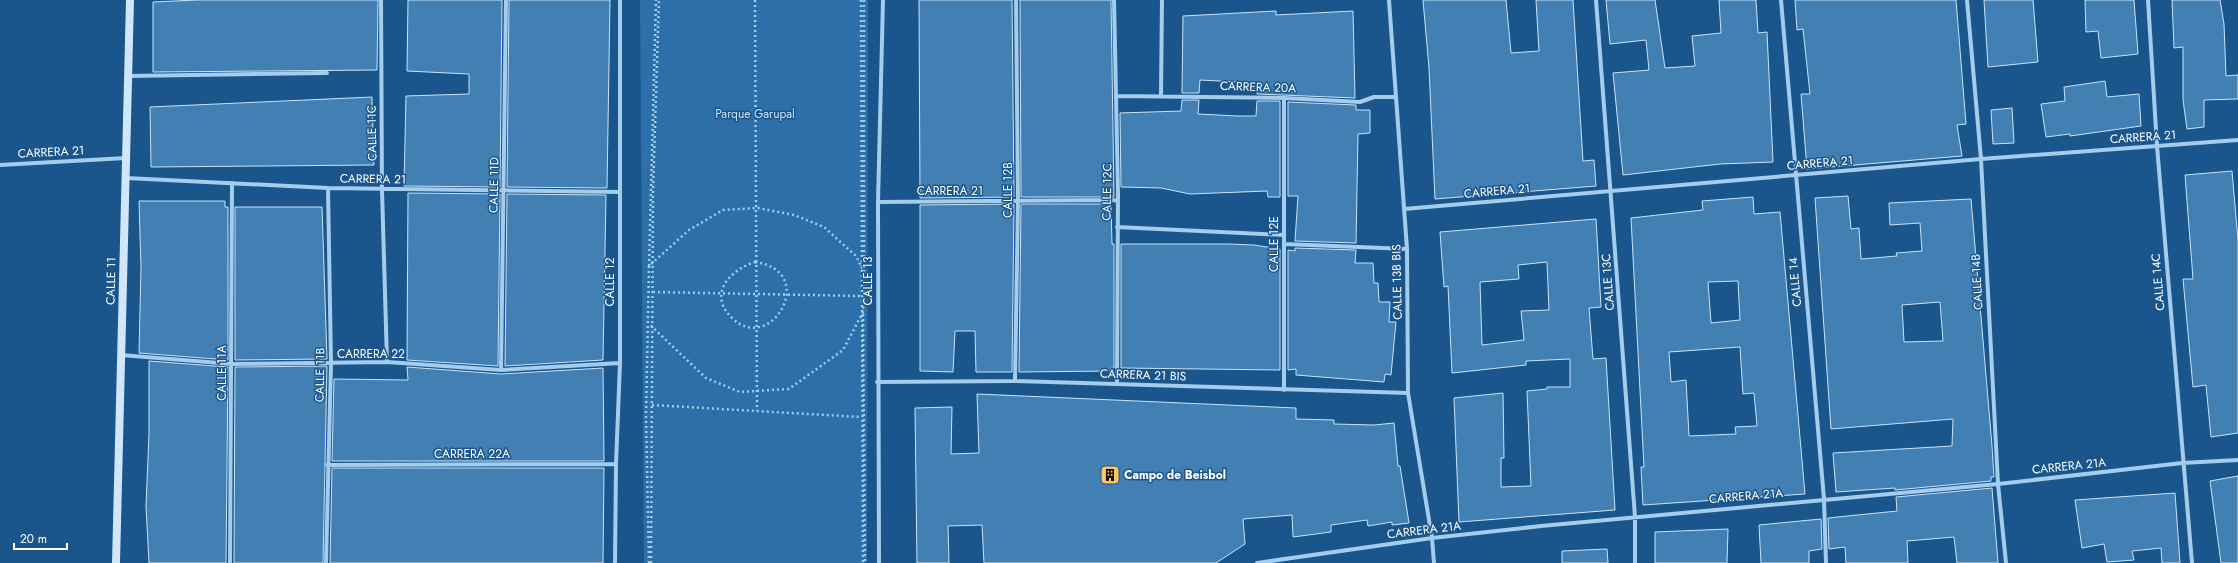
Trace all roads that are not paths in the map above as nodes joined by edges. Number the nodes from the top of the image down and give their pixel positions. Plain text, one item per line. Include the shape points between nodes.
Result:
1 (130, 0) edge
2 (381, 0) edge
3 (506, 0) edge
4 (620, 0) edge
5 (883, 0) edge
6 (1016, 0) edge
7 (1114, 0) edge
8 (1162, 0) edge
9 (1389, 0) edge
10 (1596, 0) edge
11 (1781, 0) edge
12 (1967, 0) edge
13 (2148, 0) edge
14 (327, 73) dead end
15 (128, 76) junction
16 (1161, 95) junction
17 (1117, 96) junction
18 (1396, 97) junction
19 (1284, 98) junction
20 (2238, 140) edge
21 (2157, 146) junction
22 (126, 158) junction
23 (1981, 159) junction
24 (0, 165) edge
25 (1796, 175) junction
26 (126, 178) junction
27 (232, 183) junction
28 (328, 188) junction
29 (382, 190) junction
30 (504, 192) junction
31 (620, 192) junction
32 (1612, 192) junction
33 (1118, 200) junction
34 (1018, 201) junction
35 (878, 202) junction
36 (1404, 209) junction
37 (1117, 227) junction
38 (1284, 235) junction
39 (1284, 244) junction
40 (1407, 249) junction
41 (121, 355) junction
42 (387, 362) junction
43 (232, 364) junction
44 (331, 364) junction
45 (620, 364) junction
46 (500, 370) junction
47 (1015, 381) junction
48 (877, 382) junction
49 (1117, 384) junction
50 (1284, 390) junction
51 (1408, 393) junction
52 (2238, 460) edge
53 (2182, 463) junction
54 (616, 464) junction
55 (328, 465) junction
56 (1998, 484) junction
57 (1824, 499) junction
58 (1635, 517) junction
59 (1432, 538) junction
60 (116, 563) edge
61 (230, 563) edge
62 (326, 563) edge
63 (615, 563) edge
64 (879, 563) edge
65 (1257, 563) edge
66 (1434, 563) edge
67 (1635, 563) edge
68 (1826, 563) edge
69 (2006, 563) edge
70 (2192, 563) edge

1 - 15 street, CALLE 11
2 - 29 street, CALLE 11C
3 - 30 street, CALLE 11D
4 - 31 street, CALLE 12
5 - 35 street, CALLE 13
6 - 34 street, CALLE 12B
7 - 17 street, CALLE 12C
8 - 16 street
9 - 18 street, CALLE 13B BIS
10 - 32 street, CALLE 13C
11 - 25 street, CALLE 14
12 - 23 street, CALLE 14B
13 - 21 street, CALLE 14C
14 - 15 street
15 - 22 street, CALLE 11
16 - 17 street, CARRERA 20A
16 - 19 street, CARRERA 20A
17 - 33 street, CALLE 12C
18 - 19 street, CARRERA 20A via 1374,97 1360,102
18 - 36 street, CALLE 13B BIS
19 - 38 street, CALLE 12E
20 - 21 street, CARRERA 21
21 - 23 street, CARRERA 21
21 - 53 street, CALLE 14C
22 - 24 street, CARRERA 21
22 - 26 street, CALLE 11
23 - 25 street, CARRERA 21
23 - 56 street, CALLE 14B
25 - 32 street, CARRERA 21
25 - 57 street, CALLE 14
26 - 27 street, CARRERA 21
26 - 41 street, CALLE 11
27 - 28 street, CARRERA 21
27 - 43 street, CALLE 11A
28 - 29 street, CARRERA 21
28 - 44 street, CALLE 11B
29 - 30 street, CARRERA 21
29 - 42 street, CALLE 11C
30 - 31 street, CARRERA 21
30 - 46 street, CALLE 11D
31 - 45 street, CALLE 12
32 - 36 street, CARRERA 21
32 - 58 street, CALLE 13C
33 - 34 street, CARRERA 21
33 - 37 street, CALLE 12C
34 - 35 street, CARRERA 21
34 - 47 street, CALLE 12B
35 - 48 street, CALLE 13
36 - 40 street, CALLE 13B BIS
37 - 38 street
37 - 49 street, CALLE 12C
38 - 39 street, CALLE 12E
39 - 40 street
39 - 50 street, CALLE 12E
40 - 51 street, CALLE 13B BIS
41 - 43 street, CARRERA 22
41 - 60 street, CALLE 11
42 - 44 street, CARRERA 22
42 - 46 street, CARRERA 22
43 - 44 street, CARRERA 22
43 - 61 street, CALLE 11A
44 - 55 street, CALLE 11B
45 - 46 street, CARRERA 22
45 - 54 street, CALLE 12
47 - 48 street, CARRERA 21 BIS
47 - 49 street, CARRERA 21 BIS
48 - 64 street, CALLE 13
49 - 50 street, CARRERA 21 BIS
50 - 51 street, CARRERA 21 BIS
51 - 59 street, CALLE 13B BIS
52 - 53 street, CARRERA 21A
53 - 56 street, CARRERA 21A
53 - 70 street, CALLE 14C
54 - 55 street, CARRERA 22A
54 - 63 street, CALLE 12
55 - 62 street, CALLE 11B
56 - 57 street, CARRERA 21A
56 - 69 street, CALLE 14B
57 - 58 street, CARRERA 21A
57 - 68 street, CALLE 14
58 - 59 street, CARRERA 21A
58 - 67 street, CALLE 13C
59 - 65 street, CARRERA 21A
59 - 66 street, CALLE 13B BIS

